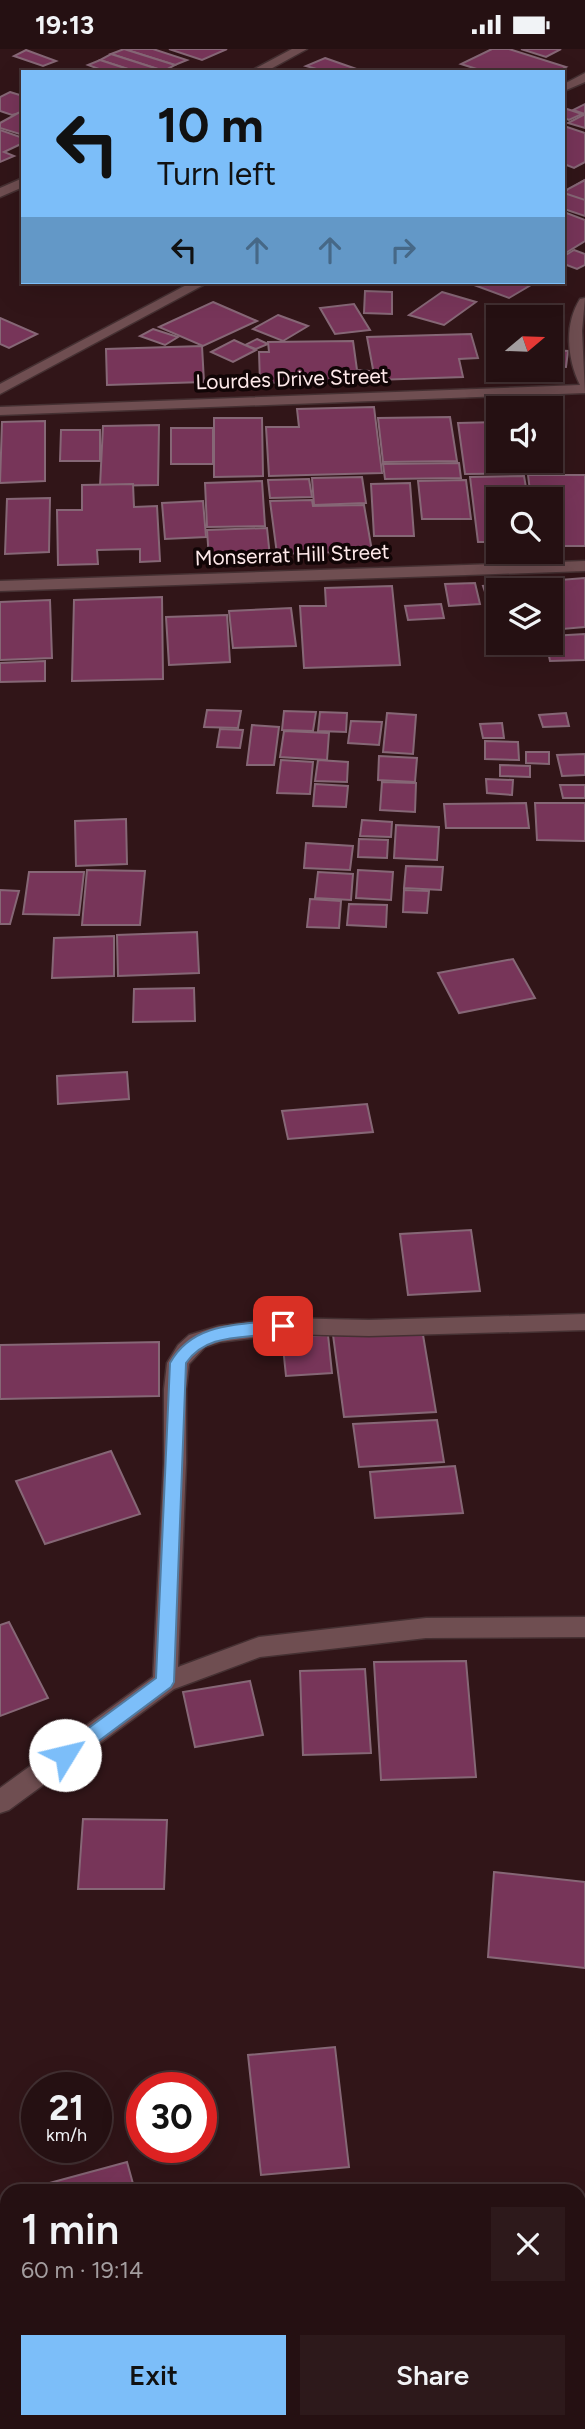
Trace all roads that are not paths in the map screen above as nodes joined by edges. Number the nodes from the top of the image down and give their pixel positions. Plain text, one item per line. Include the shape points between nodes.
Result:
1 (302, 49) edge
2 (259, 70) edge
3 (585, 77) edge
4 (565, 87) edge
5 (21, 183) edge
6 (0, 193) edge
7 (198, 284) edge
8 (585, 302) edge
9 (585, 382) edge
10 (585, 389) edge
11 (0, 390) edge
12 (0, 411) edge
13 (585, 566) edge
14 (0, 586) edge
15 (585, 1322) edge
16 (585, 1627) edge
17 (165, 1682) junction
18 (0, 1802) edge

1 - 2 street
3 - 4 street
5 - 6 street
7 - 11 street
8 - 9 street via 576,322 575,340
10 - 12 street, Lourdes Drive Street
13 - 14 street, Monserrat Hill Street
15 - 17 street via 283,1326 219,1334 186,1350 178,1363 175,1389
16 - 17 street via 426,1628 258,1647
17 - 18 street

